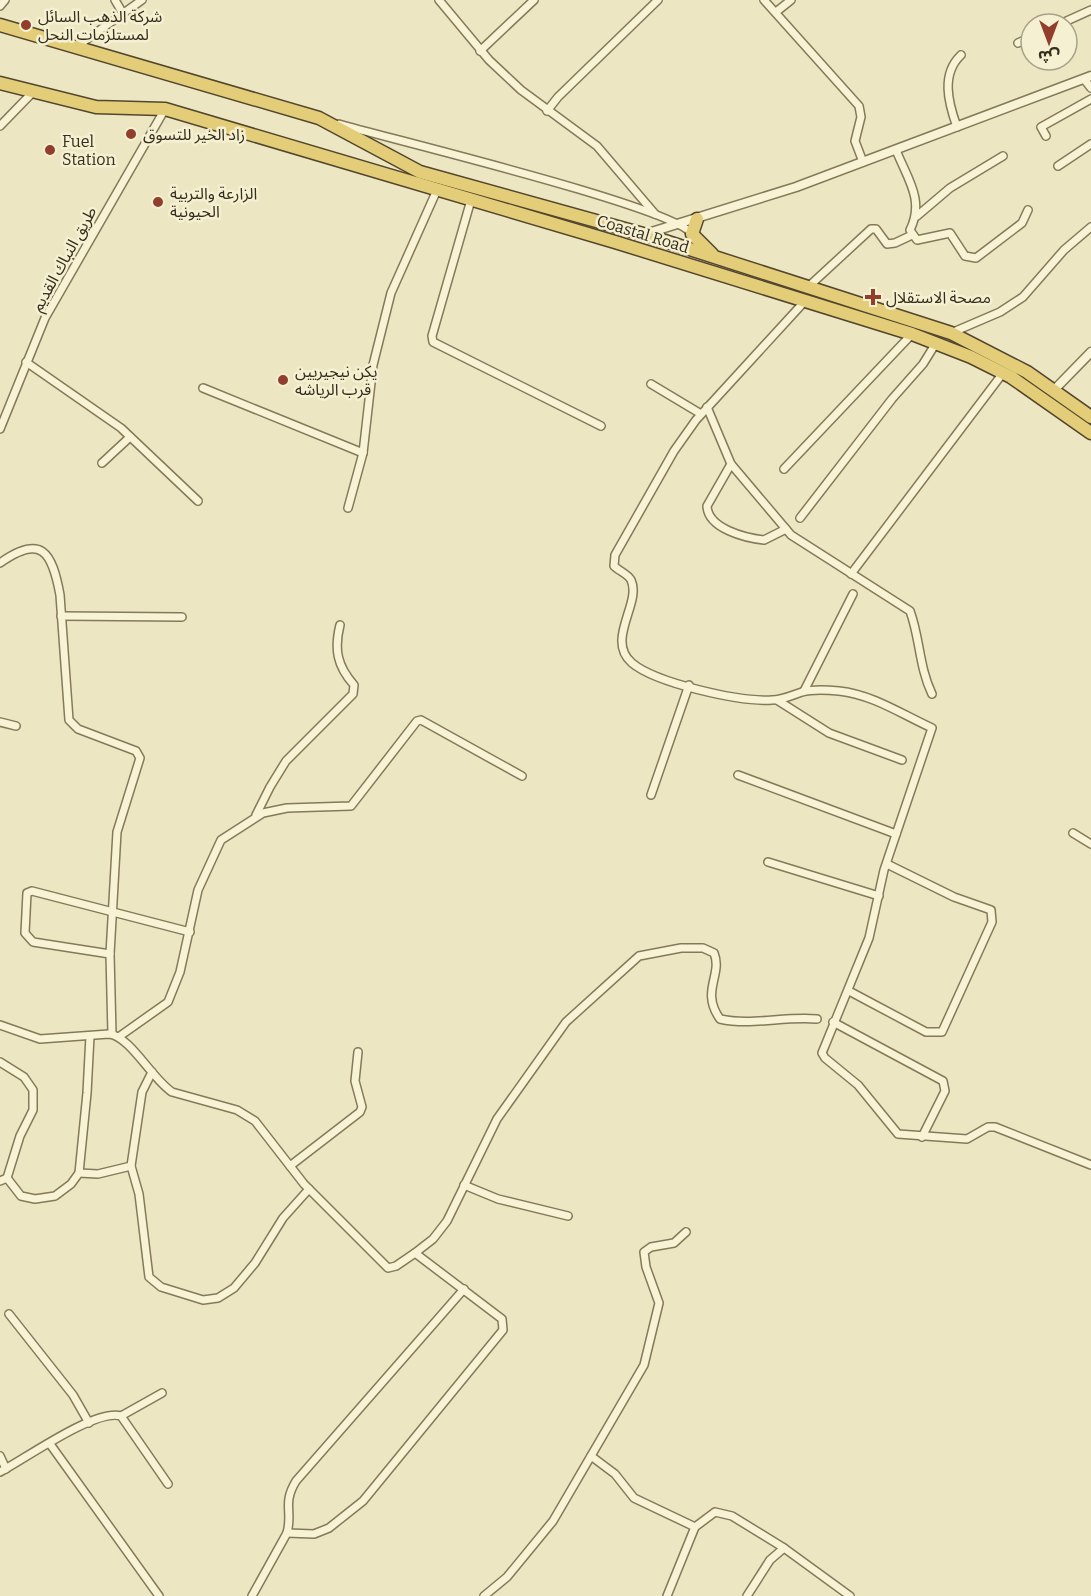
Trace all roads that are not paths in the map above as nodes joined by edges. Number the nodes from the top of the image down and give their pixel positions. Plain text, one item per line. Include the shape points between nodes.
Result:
1 (5, 0) edge
2 (115, 0) edge
3 (142, 0) edge
4 (439, 0) edge
5 (534, 0) edge
6 (658, 0) edge
7 (764, 0) edge
8 (791, 0) edge
9 (0, 6) edge
10 (122, 12) junction
11 (776, 12) junction
12 (0, 25) edge
13 (76, 47) junction
14 (480, 51) junction
15 (961, 55) dead end
16 (1087, 78) edge
17 (0, 83) edge
18 (1091, 88) edge
19 (33, 92) junction
20 (1091, 99) edge
21 (165, 110) junction
22 (547, 111) junction
23 (320, 118) junction
24 (0, 126) edge
25 (957, 127) junction
26 (1046, 136) dead end
27 (1091, 144) edge
28 (896, 150) junction
29 (1003, 156) dead end
30 (863, 162) junction
31 (1058, 166) dead end
32 (437, 190) junction
33 (471, 200) junction
34 (1028, 210) dead end
35 (656, 215) junction
36 (917, 216) junction
37 (696, 219) junction
38 (680, 224) junction
39 (1091, 227) edge
40 (643, 234) junction
41 (692, 234) junction
42 (912, 235) junction
43 (718, 259) junction
44 (806, 294) junction
45 (951, 333) junction
46 (912, 334) junction
47 (936, 343) junction
48 (1091, 352) edge
49 (26, 362) junction
50 (1003, 373) junction
51 (651, 384) dead end
52 (203, 388) dead end
53 (1055, 389) junction
54 (707, 407) junction
55 (701, 414) junction
56 (1091, 417) edge
57 (601, 426) dead end
58 (0, 429) edge
59 (1091, 433) edge
60 (130, 436) junction
61 (363, 453) junction
62 (102, 463) dead end
63 (731, 465) junction
64 (784, 468) dead end
65 (198, 501) dead end
66 (348, 508) dead end
67 (800, 518) dead end
68 (786, 529) junction
69 (0, 563) edge
70 (851, 574) junction
71 (853, 594) dead end
72 (61, 616) junction
73 (182, 617) dead end
74 (340, 626) dead end
75 (689, 685) junction
76 (804, 691) junction
77 (932, 694) dead end
78 (777, 700) junction
79 (0, 723) edge
80 (16, 726) dead end
81 (902, 760) dead end
82 (738, 775) dead end
83 (522, 776) dead end
84 (651, 795) dead end
85 (256, 815) junction
86 (1073, 833) dead end
87 (896, 834) junction
88 (1091, 844) edge
89 (768, 862) dead end
90 (887, 864) junction
91 (879, 896) junction
92 (114, 912) junction
93 (190, 932) junction
94 (110, 954) junction
95 (849, 992) junction
96 (817, 1019) dead end
97 (833, 1022) junction
98 (0, 1025) edge
99 (112, 1034) junction
100 (90, 1036) junction
101 (120, 1036) junction
102 (358, 1052) dead end
103 (0, 1062) edge
104 (152, 1072) junction
105 (922, 1137) junction
106 (1091, 1165) edge
107 (131, 1166) junction
108 (290, 1166) junction
109 (79, 1173) junction
110 (3, 1180) edge
111 (464, 1185) junction
112 (309, 1189) junction
113 (568, 1216) dead end
114 (686, 1233) dead end
115 (415, 1253) junction
116 (464, 1289) junction
117 (9, 1314) dead end
118 (162, 1393) dead end
119 (121, 1416) junction
120 (89, 1422) junction
121 (50, 1444) junction
122 (0, 1456) edge
123 (591, 1456) junction
124 (3, 1471) edge
125 (168, 1484) dead end
126 (695, 1527) junction
127 (287, 1533) junction
128 (784, 1548) junction
129 (159, 1596) edge
130 (252, 1596) edge
131 (484, 1596) edge
132 (667, 1596) edge
133 (747, 1596) edge
134 (850, 1596) edge

1 - 9 street
2 - 10 street
3 - 10 street
4 - 14 street
5 - 14 street
6 - 22 street
7 - 11 street
8 - 11 street
10 - 13 street
11 - 30 street via 859,106 861,117 855,141
12 - 13 highway, Coastal Road
13 - 23 highway, Coastal Road
14 - 22 street
15 - 25 street via 948,74
16 - 18 street
16 - 25 street
17 - 19 highway, Coastal Road
19 - 21 highway, Coastal Road via 103,108
19 - 24 street
20 - 26 street via 1041,127
21 - 32 highway, Coastal Road
21 - 49 street, طريق النباك القديم via 45,318
22 - 35 street via 597,146
23 - 35 street
23 - 40 highway, Coastal Road via 420,172
25 - 28 street
27 - 31 street
28 - 30 street
28 - 36 street via 917,201
29 - 36 street via 950,188
30 - 37 street
32 - 33 highway, Coastal Road
32 - 61 street via 391,293 373,365
33 - 44 highway, Coastal Road
33 - 57 street via 432,336 434,342
34 - 42 street via 1022,223 976,258 965,256 950,233 922,240
35 - 38 street
36 - 42 street via 910,230
37 - 38 street
37 - 41 highway
38 - 40 street
38 - 41 street
39 - 45 street via 1064,250 1023,297 1000,312
40 - 43 highway, Coastal Road
41 - 43 highway
42 - 44 street via 891,245 876,229 871,229
43 - 44 highway, Coastal Road
44 - 45 highway, Coastal Road
44 - 46 highway, Coastal Road
44 - 54 street
45 - 53 highway, Coastal Road
46 - 47 highway, Coastal Road
46 - 64 street
47 - 50 highway, Coastal Road
47 - 67 street
48 - 53 street
49 - 58 street, طريق النباك القديم
49 - 60 street
50 - 59 highway, Coastal Road
50 - 70 street
51 - 55 street
52 - 61 street
53 - 56 highway, Coastal Road
54 - 55 street
54 - 63 street
55 - 75 street via 674,451 614,562 633,586 622,636 629,661 660,678
60 - 62 street
60 - 65 street
61 - 66 street
63 - 68 street
63 - 68 street via 707,506 712,520 757,540 772,538
68 - 70 street
69 - 72 street via 22,549 40,549 57,580
70 - 77 street via 910,611 924,677
71 - 76 street
72 - 73 street
72 - 92 street via 69,720 78,729 136,751 140,758 117,832
74 - 85 street via 336,652 340,666 354,685 353,694 286,761
75 - 78 street via 719,694
75 - 84 street
76 - 78 street
76 - 87 street via 861,695 932,728
78 - 81 street via 829,733
79 - 80 street
82 - 87 street
83 - 85 street via 421,720 351,806 287,808
85 - 93 street via 217,846 198,890
86 - 88 street
87 - 90 street
89 - 91 street
90 - 91 street
90 - 95 street via 954,897 991,910 992,922 942,1032 926,1032
91 - 95 street
92 - 93 street
92 - 94 street
92 - 94 street via 32,891 26,896 27,939
93 - 101 street via 168,1002
94 - 99 street
95 - 97 street
96 - 111 street via 791,1017 738,1023 720,1019 711,1008 711,983 717,960 714,953 703,948 681,948 639,956 566,1022 498,1119
97 - 105 street via 822,1047 825,1058 858,1085 891,1129 905,1137
97 - 105 street via 943,1081 945,1091
98 - 100 street via 40,1039
99 - 100 street
99 - 101 street
100 - 109 street
101 - 104 street
102 - 108 street via 355,1080 360,1112
103 - 110 street via 24,1077 33,1090 33,1110
104 - 107 street via 142,1092
104 - 108 street via 172,1092 246,1115 270,1138
105 - 106 street via 967,1139 995,1127
107 - 109 street via 104,1173
107 - 112 street via 139,1194 149,1277 161,1287 203,1300 218,1298 234,1288 283,1218
108 - 112 street
109 - 110 street via 63,1191 46,1198 21,1196
111 - 113 street via 498,1199
111 - 115 street via 447,1221
112 - 115 street via 388,1268
114 - 123 street via 674,1243 644,1252 659,1303 644,1365
115 - 116 street
116 - 127 street via 296,1481 287,1498
116 - 127 street via 502,1318 503,1330 363,1501 329,1528 314,1534
117 - 120 street via 73,1395
118 - 119 street
119 - 120 street via 114,1414
119 - 125 street
120 - 121 street
121 - 124 street
121 - 129 street
122 - 124 street
123 - 126 street via 615,1474 634,1498
123 - 131 street via 537,1542 507,1577
126 - 128 street via 715,1512 732,1516
126 - 132 street
127 - 130 street
128 - 133 street via 770,1560
128 - 134 street

